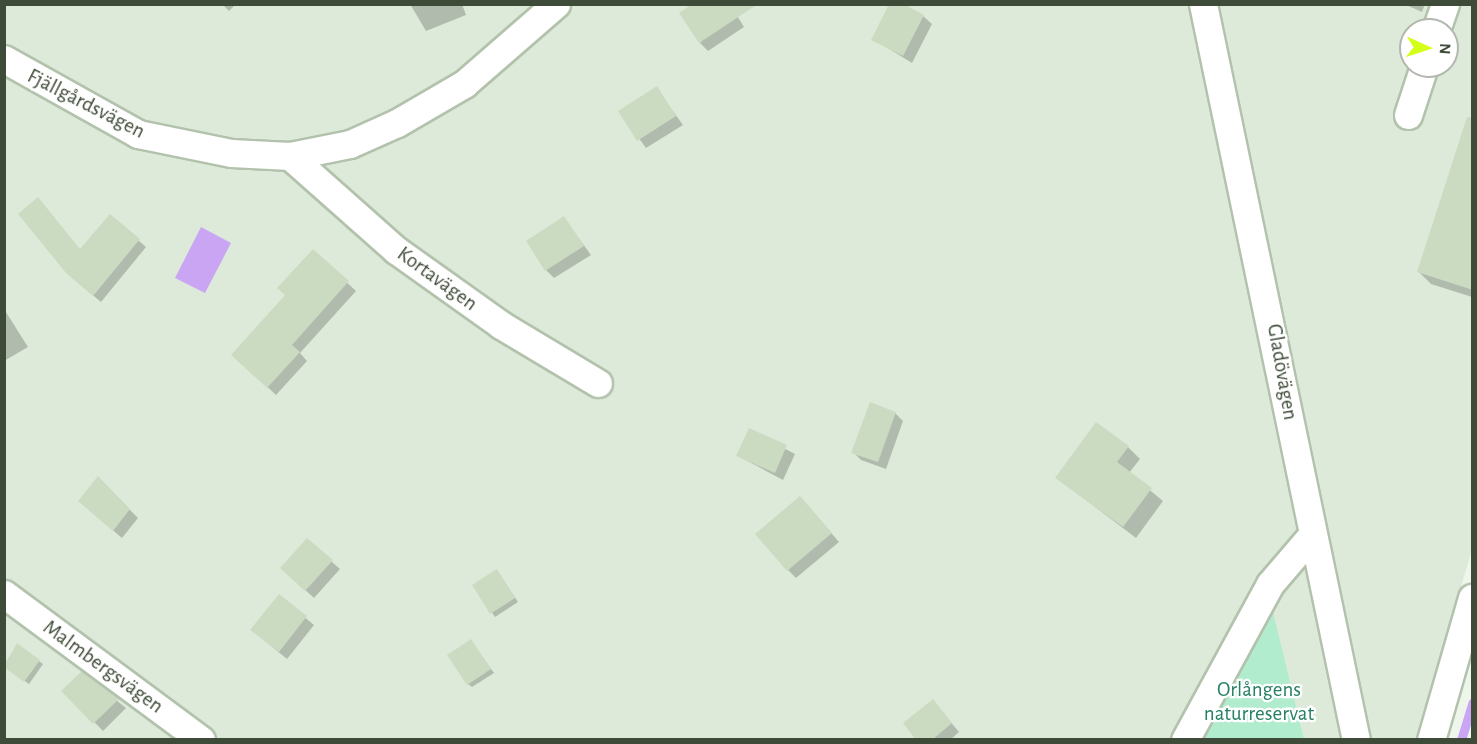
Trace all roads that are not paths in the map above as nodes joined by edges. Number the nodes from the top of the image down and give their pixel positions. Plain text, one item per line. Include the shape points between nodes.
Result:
1 (556, 4) edge
2 (1203, 4) edge
3 (4, 59) edge
4 (1420, 78) edge
5 (1408, 115) dead end
6 (290, 156) junction
7 (598, 383) dead end
8 (1312, 535) junction
9 (4, 594) edge
10 (1473, 598) edge
11 (201, 740) edge
12 (1185, 740) edge
13 (1356, 740) edge
14 (1431, 740) edge

1 - 6 street, Fjällgårdsvägen via 464,84 397,123 350,144
2 - 8 street, Gladövägen via 1267,292
3 - 6 street, Fjällgårdsvägen via 138,134 231,153
4 - 5 street
6 - 7 street, Kortavägen via 396,250 501,325
8 - 12 street via 1270,584
8 - 13 street, Gladövägen
9 - 11 street, Malmbergsvägen
10 - 14 street

